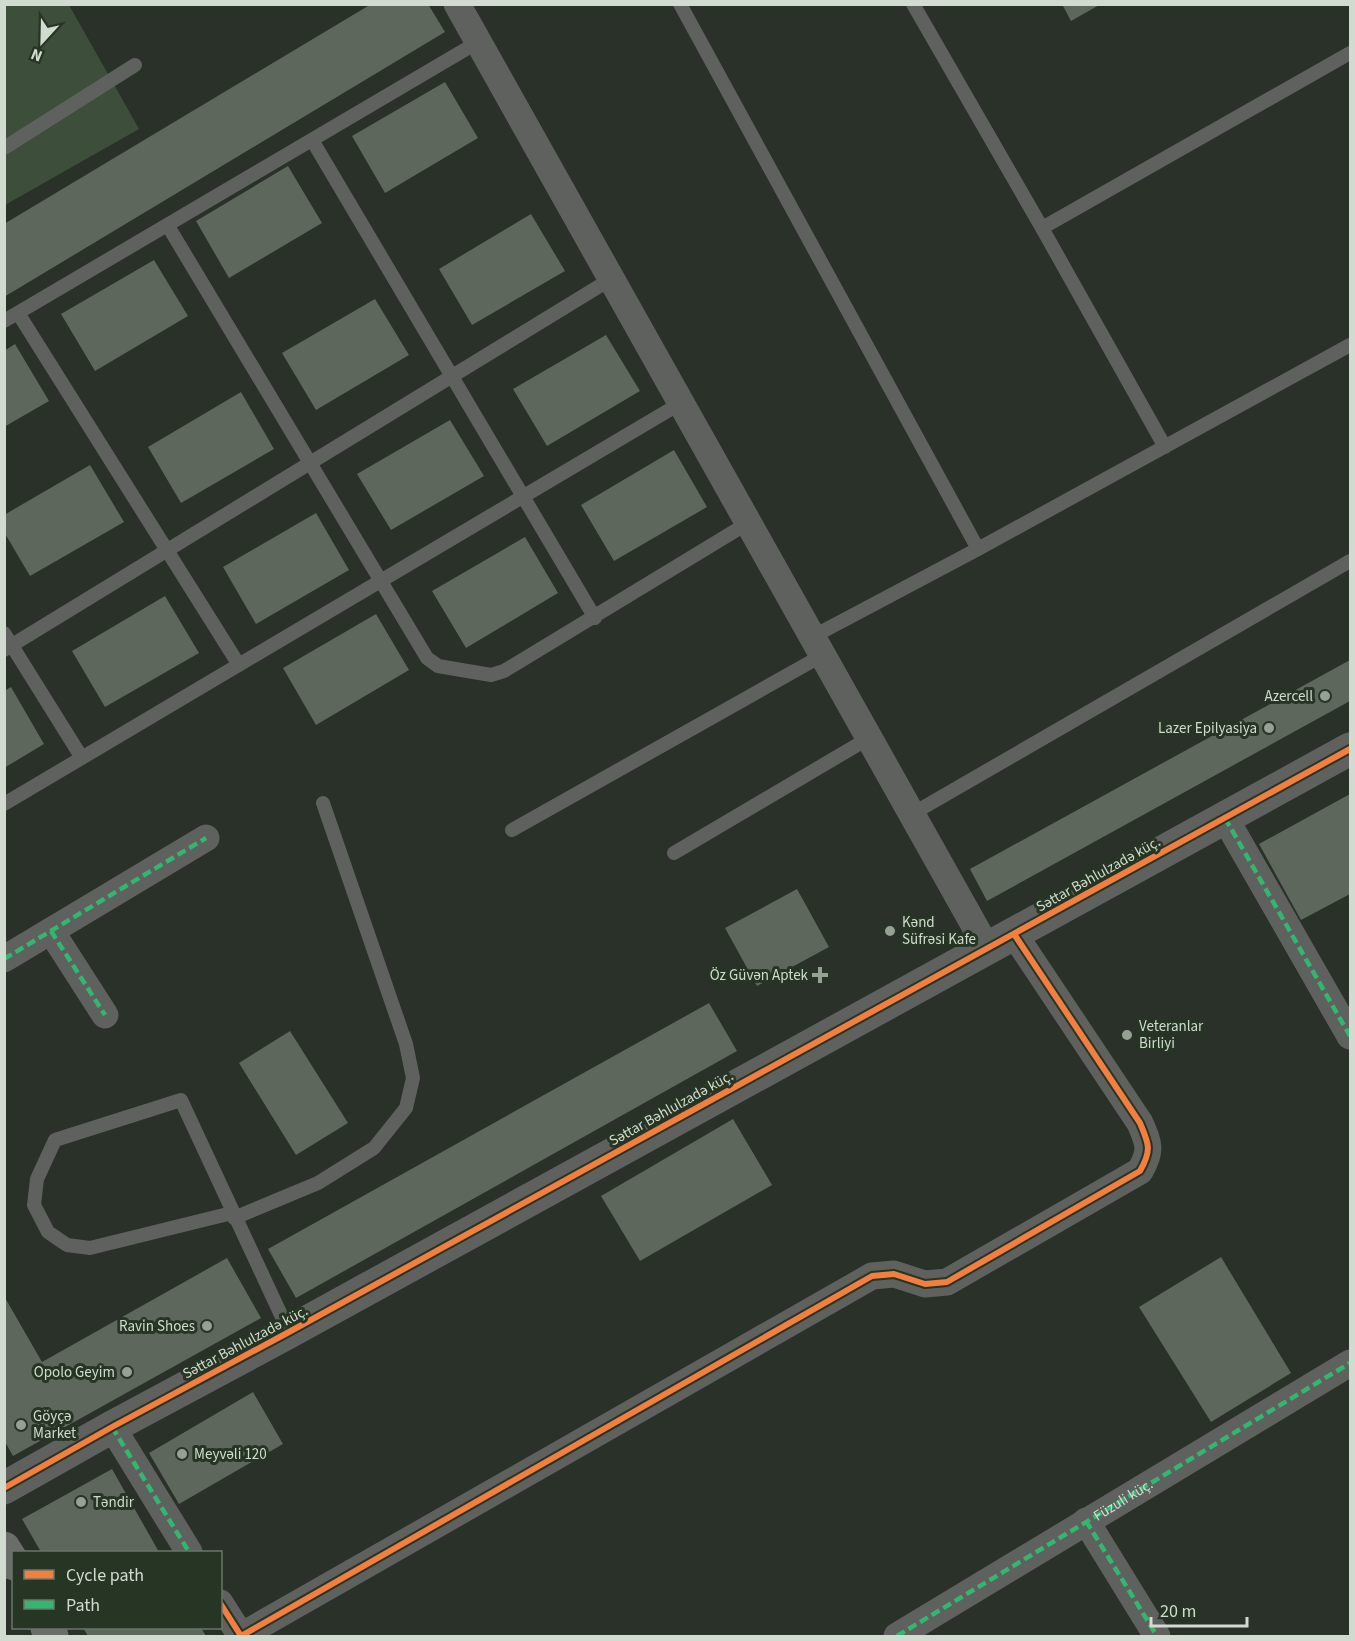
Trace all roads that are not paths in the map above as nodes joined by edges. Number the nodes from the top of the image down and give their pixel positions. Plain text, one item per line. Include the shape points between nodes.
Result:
1 (457, 4) edge
2 (680, 4) edge
3 (914, 4) edge
4 (478, 42) junction
5 (1350, 53) edge
6 (135, 65) dead end
7 (312, 141) junction
8 (4, 148) edge
9 (168, 226) junction
10 (1042, 228) junction
11 (611, 279) junction
12 (18, 313) junction
13 (4, 321) edge
14 (1350, 345) edge
15 (453, 376) junction
16 (681, 403) junction
17 (1165, 447) junction
18 (310, 463) junction
19 (523, 496) junction
20 (748, 523) junction
21 (978, 549) junction
22 (166, 551) junction
23 (1350, 561) edge
24 (381, 581) junction
25 (595, 618) junction
26 (4, 633) edge
27 (817, 646) junction
28 (8, 648) edge
29 (239, 665) junction
30 (869, 738) junction
31 (1350, 749) edge
32 (82, 758) junction
33 (4, 804) edge
34 (323, 804) dead end
35 (912, 814) junction
36 (1225, 818) junction
37 (512, 830) dead end
38 (206, 838) dead end
39 (674, 854) dead end
40 (51, 931) junction
41 (1000, 941) junction
42 (4, 959) edge
43 (105, 1015) dead end
44 (1350, 1036) edge
45 (233, 1215) junction
46 (289, 1332) junction
47 (1350, 1363) edge
48 (112, 1426) junction
49 (4, 1488) edge
50 (1086, 1521) junction
51 (4, 1548) edge
52 (188, 1551) edge
53 (12, 1561) edge
54 (222, 1606) edge
55 (241, 1636) edge
56 (897, 1636) edge
57 (1157, 1636) edge

1 - 4 street
2 - 21 lane
3 - 10 lane
4 - 7 lane
4 - 11 street
5 - 10 lane
6 - 8 lane
7 - 9 lane
7 - 15 lane
9 - 12 lane
9 - 18 lane
10 - 17 lane
11 - 15 lane
11 - 16 street
12 - 13 lane
12 - 22 lane
14 - 17 lane
15 - 18 lane
15 - 19 lane
16 - 19 lane
16 - 20 street
17 - 21 lane
18 - 22 lane
18 - 24 lane
19 - 24 lane
19 - 25 lane
20 - 25 lane
20 - 27 street
21 - 27 lane
22 - 28 lane
22 - 29 lane
23 - 35 lane
24 - 25 lane via 428,658 438,666 491,675
24 - 29 lane
26 - 28 lane
27 - 30 street
27 - 37 lane
28 - 32 lane
29 - 32 lane
30 - 35 street
30 - 39 lane
31 - 36 street, Səttar Bəhlulzadə küç.
32 - 33 lane
34 - 45 lane via 406,1044 413,1078 406,1108 374,1148 318,1183
35 - 41 street
36 - 41 street, Səttar Bəhlulzadə küç.
36 - 44 street
38 - 40 street
40 - 42 street
40 - 43 street
41 - 46 street, Səttar Bəhlulzadə küç.
41 - 55 street via 1140,1123 1149,1155 1140,1171 947,1282 925,1284 894,1274 872,1276
45 - 45 lane via 181,1100 55,1140 37,1179 34,1205 48,1232 67,1245 90,1248
45 - 46 lane
46 - 48 street, Səttar Bəhlulzadə küç.
47 - 50 street, Füzuli küç.
48 - 49 street, Səttar Bəhlulzadə küç.
48 - 52 street
50 - 56 street, Füzuli küç.
50 - 57 street
51 - 53 main road
54 - 55 street

